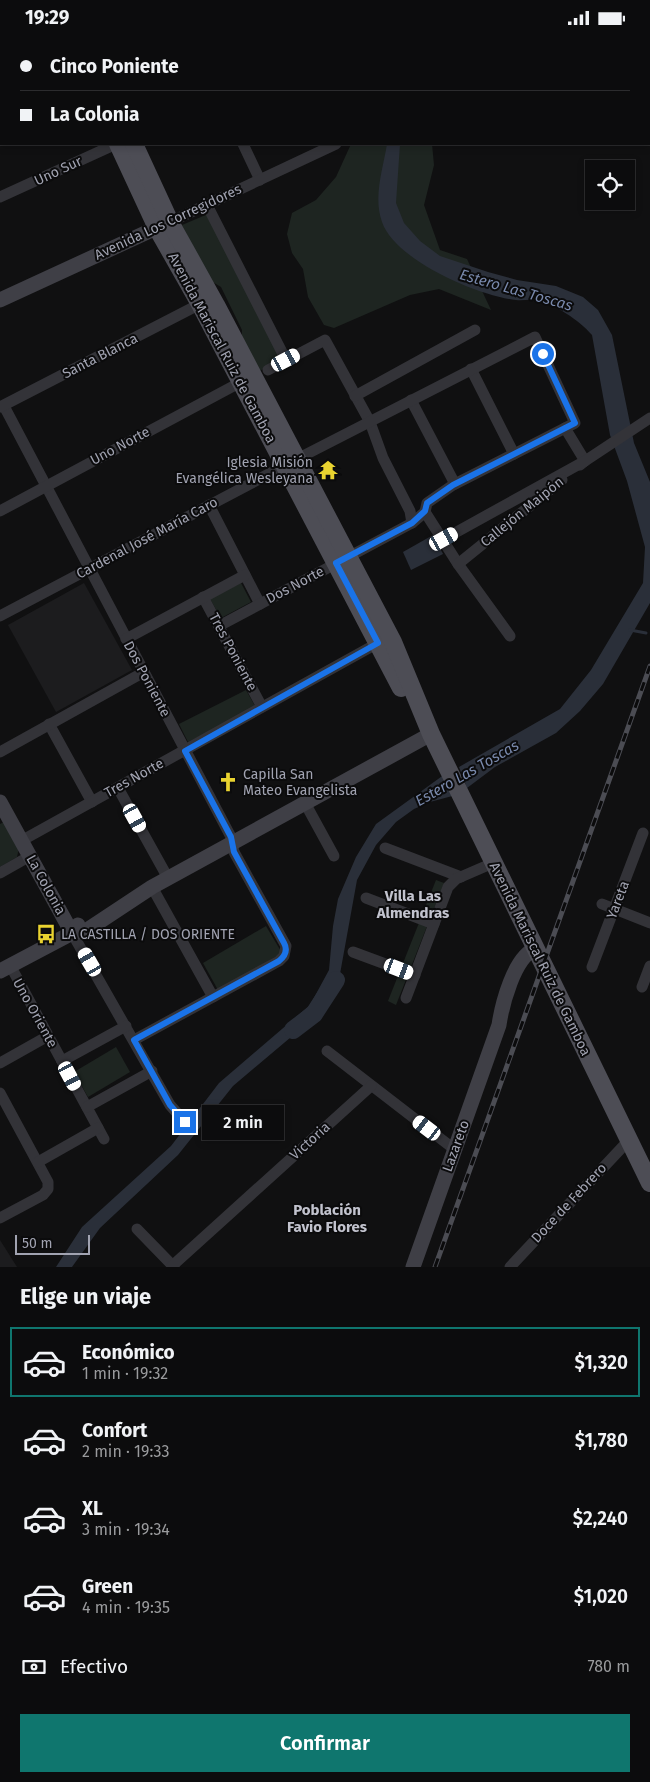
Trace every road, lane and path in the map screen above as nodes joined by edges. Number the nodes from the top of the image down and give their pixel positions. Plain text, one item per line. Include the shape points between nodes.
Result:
1 (115, 145) edge
2 (118, 145) edge
3 (134, 145) edge
4 (243, 145) edge
5 (334, 145) edge
6 (260, 180) junction
7 (0, 197) edge
8 (207, 205) junction
9 (164, 225) junction
10 (0, 300) edge
11 (200, 304) junction
12 (475, 329) dead end
13 (286, 360) junction
14 (471, 369) junction
15 (268, 371) dead end
16 (241, 382) junction
17 (355, 396) junction
18 (411, 400) junction
19 (2, 406) edge
20 (650, 418) edge
21 (370, 421) junction
22 (570, 425) junction
23 (514, 454) junction
24 (585, 461) junction
25 (291, 462) junction
26 (455, 484) junction
27 (46, 486) junction
28 (209, 505) junction
29 (0, 511) edge
30 (425, 511) junction
31 (412, 523) junction
32 (444, 539) junction
33 (342, 560) junction
34 (458, 564) junction
35 (89, 569) junction
36 (245, 575) junction
37 (203, 597) junction
38 (260, 604) junction
39 (0, 616) edge
40 (219, 626) junction
41 (510, 636) dead end
42 (126, 639) junction
43 (378, 643) junction
44 (144, 672) junction
45 (262, 707) junction
46 (49, 724) junction
47 (431, 734) junction
48 (185, 751) junction
49 (0, 752) edge
50 (118, 787) junction
51 (0, 802) edge
52 (92, 802) junction
53 (305, 803) junction
54 (643, 833) dead end
55 (21, 841) junction
56 (232, 843) junction
57 (385, 847) dead end
58 (30, 856) junction
59 (334, 856) dead end
60 (493, 863) junction
61 (0, 873) edge
62 (461, 877) junction
63 (168, 878) junction
64 (146, 891) junction
65 (366, 898) dead end
66 (602, 904) dead end
67 (614, 909) junction
68 (650, 923) edge
69 (434, 924) junction
70 (72, 933) junction
71 (535, 949) junction
72 (353, 952) dead end
73 (650, 966) edge
74 (592, 967) dead end
75 (5, 968) edge
76 (415, 975) junction
77 (642, 987) dead end
78 (213, 997) junction
79 (406, 998) dead end
80 (126, 1026) junction
81 (48, 1036) junction
82 (134, 1040) junction
83 (327, 1051) dead end
84 (62, 1061) junction
85 (0, 1063) edge
86 (152, 1071) junction
87 (371, 1086) junction
88 (0, 1093) edge
89 (87, 1107) junction
90 (185, 1122) dead end
91 (98, 1128) junction
92 (104, 1139) dead end
93 (629, 1140) junction
94 (454, 1149) junction
95 (645, 1159) edge
96 (38, 1162) junction
97 (650, 1183) edge
98 (0, 1218) edge
99 (137, 1229) dead end
100 (173, 1266) edge
101 (413, 1267) edge
102 (510, 1267) edge

1 - 7 street, Uno Sur
2 - 9 main road, Avenida Mariscal Ruiz de Gamboa
3 - 9 main road, Avenida Mariscal Ruiz de Gamboa
4 - 6 street
5 - 6 street, Avenida Los Corregidores
6 - 8 street, Avenida Los Corregidores
8 - 9 street, Avenida Los Corregidores
8 - 13 street
9 - 10 street, Avenida Los Corregidores
9 - 11 main road, Avenida Mariscal Ruiz de Gamboa
9 - 25 main road, Avenida Mariscal Ruiz de Gamboa
11 - 16 main road, Avenida Mariscal Ruiz de Gamboa
11 - 19 street, Santa Blanca
12 - 17 street
13 - 15 street
13 - 17 street via 325,340
14 - 18 street, Cardenal José María Caro
14 - 22 street, Cardenal José María Caro via 535,337
14 - 23 street
16 - 25 main road, Avenida Mariscal Ruiz de Gamboa
16 - 27 street, Uno Norte
17 - 21 street
18 - 21 street, Cardenal José María Caro
18 - 26 street
19 - 27 street, Dos Poniente
20 - 24 street, Callejón Maipón
21 - 25 street, Cardenal José María Caro
21 - 31 street via 383,458 410,511
22 - 23 street, Dos Norte
22 - 24 street
23 - 26 street, Dos Norte
24 - 32 street, Callejón Maipón
24 - 34 street, Callejón Maipón
25 - 28 street, Cardenal José María Caro
25 - 33 main road, Avenida Mariscal Ruiz de Gamboa
26 - 30 street, Dos Norte via 427,503
27 - 29 street, Uno Norte
27 - 35 street, Dos Poniente
28 - 35 street, Cardenal José María Caro
28 - 36 street
30 - 31 street, Dos Norte
30 - 32 street
31 - 33 street, Dos Norte
32 - 34 street
33 - 38 street, Dos Norte
33 - 43 main road, Avenida Mariscal Ruiz de Gamboa
33 - 47 main road, Avenida Mariscal Ruiz de Gamboa via 392,642
34 - 41 street
35 - 39 street, Cardenal José María Caro
35 - 42 street, Dos Poniente
36 - 37 street
36 - 38 street
37 - 40 street, Tres Poniente
37 - 42 street
38 - 40 street, Dos Norte
40 - 45 street, Tres Poniente
42 - 44 street, Dos Poniente
43 - 45 street, Tres Norte
43 - 47 main road, Avenida Mariscal Ruiz de Gamboa via 402,691
44 - 46 street
44 - 48 street, Dos Poniente
45 - 48 street, Tres Norte
46 - 49 street
46 - 52 street
47 - 53 street
47 - 60 main road, Avenida Mariscal Ruiz de Gamboa
48 - 50 street, Tres Norte
48 - 56 street, Dos Poniente
50 - 52 street, Tres Norte
50 - 63 street
51 - 55 street, La Colonia
52 - 55 street, Tres Norte
53 - 56 street
53 - 59 street
54 - 67 street, Yareta
55 - 58 street, La Colonia
56 - 63 street
56 - 78 street, Dos Poniente via 284,943 286,953 279,961
57 - 62 street
58 - 61 street
58 - 70 street, La Colonia
60 - 62 street
60 - 71 main road, Avenida Mariscal Ruiz de Gamboa
62 - 69 street via 448,887
63 - 64 street
64 - 70 street via 82,923
64 - 78 street
65 - 69 street
66 - 67 street
67 - 68 street
67 - 74 street, Yareta
69 - 76 street
70 - 75 street
70 - 80 street, La Colonia
71 - 93 main road, Avenida Mariscal Ruiz de Gamboa
71 - 94 street, Lazareto via 499,1025
72 - 76 street
73 - 77 street
75 - 81 street, Uno Oriente
76 - 79 street
78 - 82 street
80 - 82 street, La Colonia
80 - 84 street
81 - 84 street, Uno Oriente
81 - 85 street
82 - 86 street, La Colonia
83 - 87 street
84 - 89 street, Uno Oriente
86 - 89 street
86 - 90 street, La Colonia via 170,1105
87 - 94 street
87 - 100 street, Victoria
88 - 96 street
89 - 91 street, Uno Oriente
91 - 92 street, Uno Oriente
91 - 96 street
93 - 95 main road, Avenida Mariscal Ruiz de Gamboa
93 - 102 street, Doce de Febrero
94 - 101 street, Lazareto
95 - 97 main road, Avenida Mariscal Ruiz de Gamboa
96 - 98 street via 48,1189 43,1195
99 - 100 street

